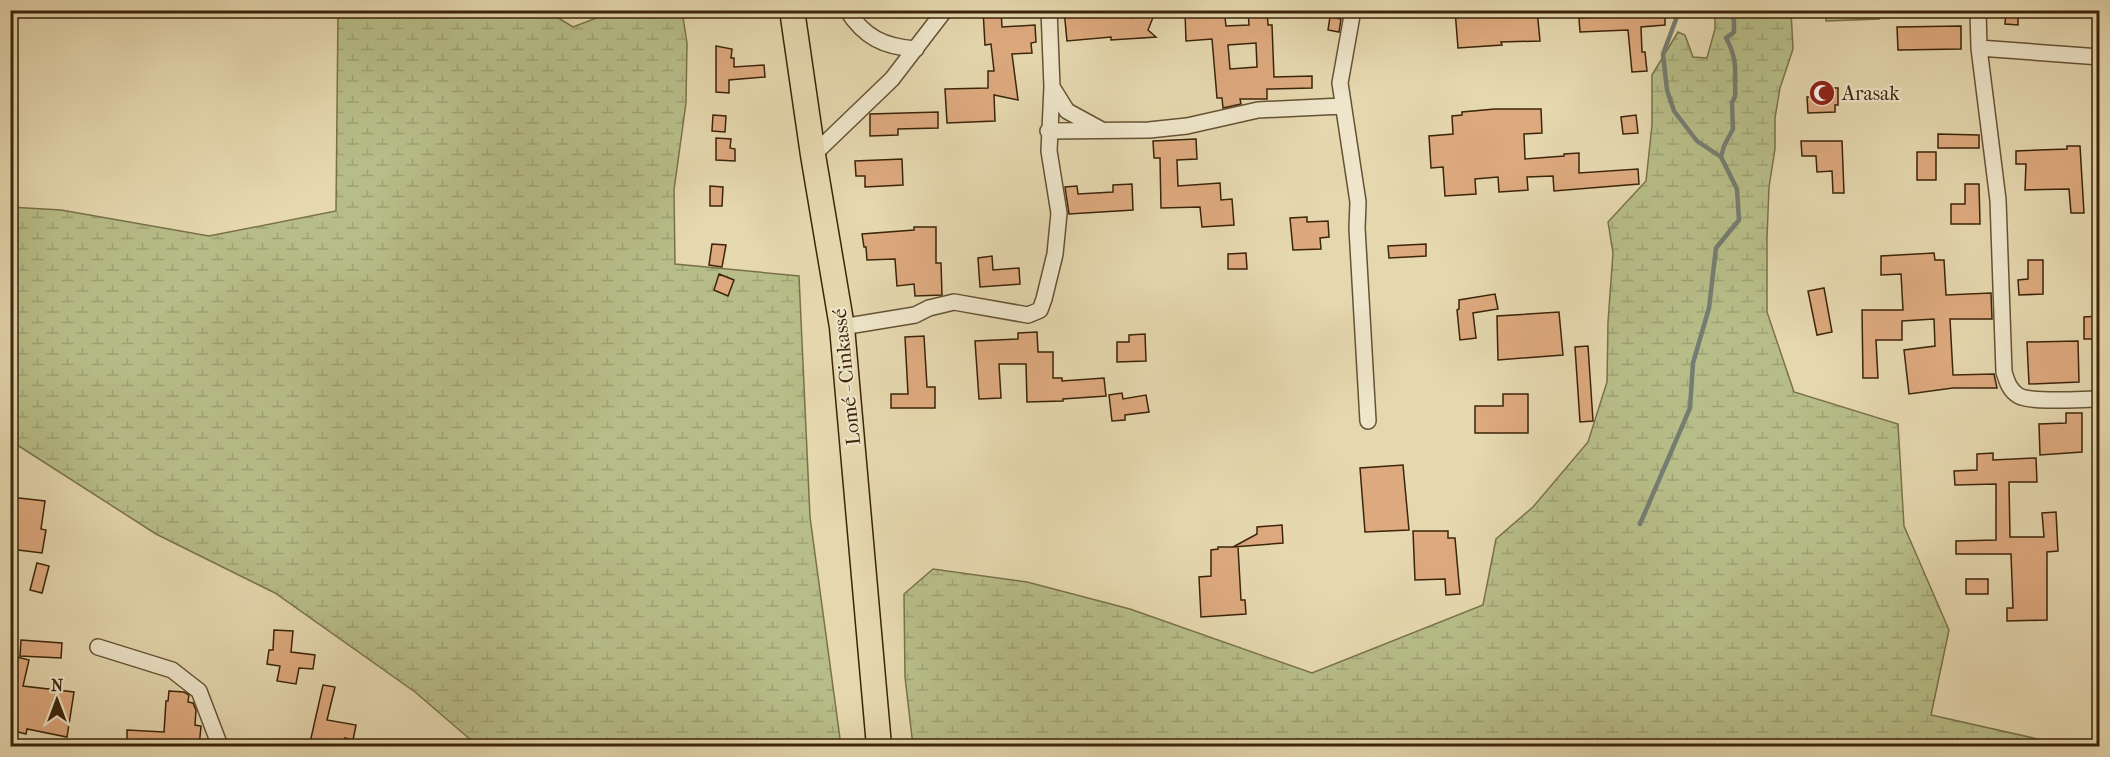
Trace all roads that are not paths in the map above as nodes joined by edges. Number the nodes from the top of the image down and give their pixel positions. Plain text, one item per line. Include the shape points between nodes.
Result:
1 (792, 10) edge
2 (847, 10) edge
3 (945, 10) edge
4 (1049, 10) edge
5 (1353, 10) edge
6 (1978, 10) edge
7 (1979, 48) junction
8 (916, 49) junction
9 (2100, 57) edge
10 (1052, 87) junction
11 (1342, 106) junction
12 (1048, 131) junction
13 (1106, 131) junction
14 (813, 155) junction
15 (842, 327) junction
16 (2100, 399) edge
17 (1368, 421) dead end
18 (98, 647) dead end
19 (220, 747) edge
20 (879, 747) edge

1 - 14 highway, Lomé - Cinkassé
2 - 8 street via 879,43
3 - 8 street
4 - 10 street
5 - 11 street via 1341,83
6 - 7 street
7 - 9 street
7 - 16 street via 1998,200 2007,382 2019,396 2032,399
8 - 14 street via 892,79
10 - 12 street
10 - 13 street via 1067,111
11 - 13 street via 1258,110 1187,126
11 - 17 street via 1358,202
12 - 13 street
12 - 15 street via 1059,213 1055,254 1040,310 1028,315 954,302 915,315
14 - 15 highway, Lomé - Cinkassé
15 - 20 highway, Lomé - Cinkassé
18 - 19 street via 172,670 199,691

